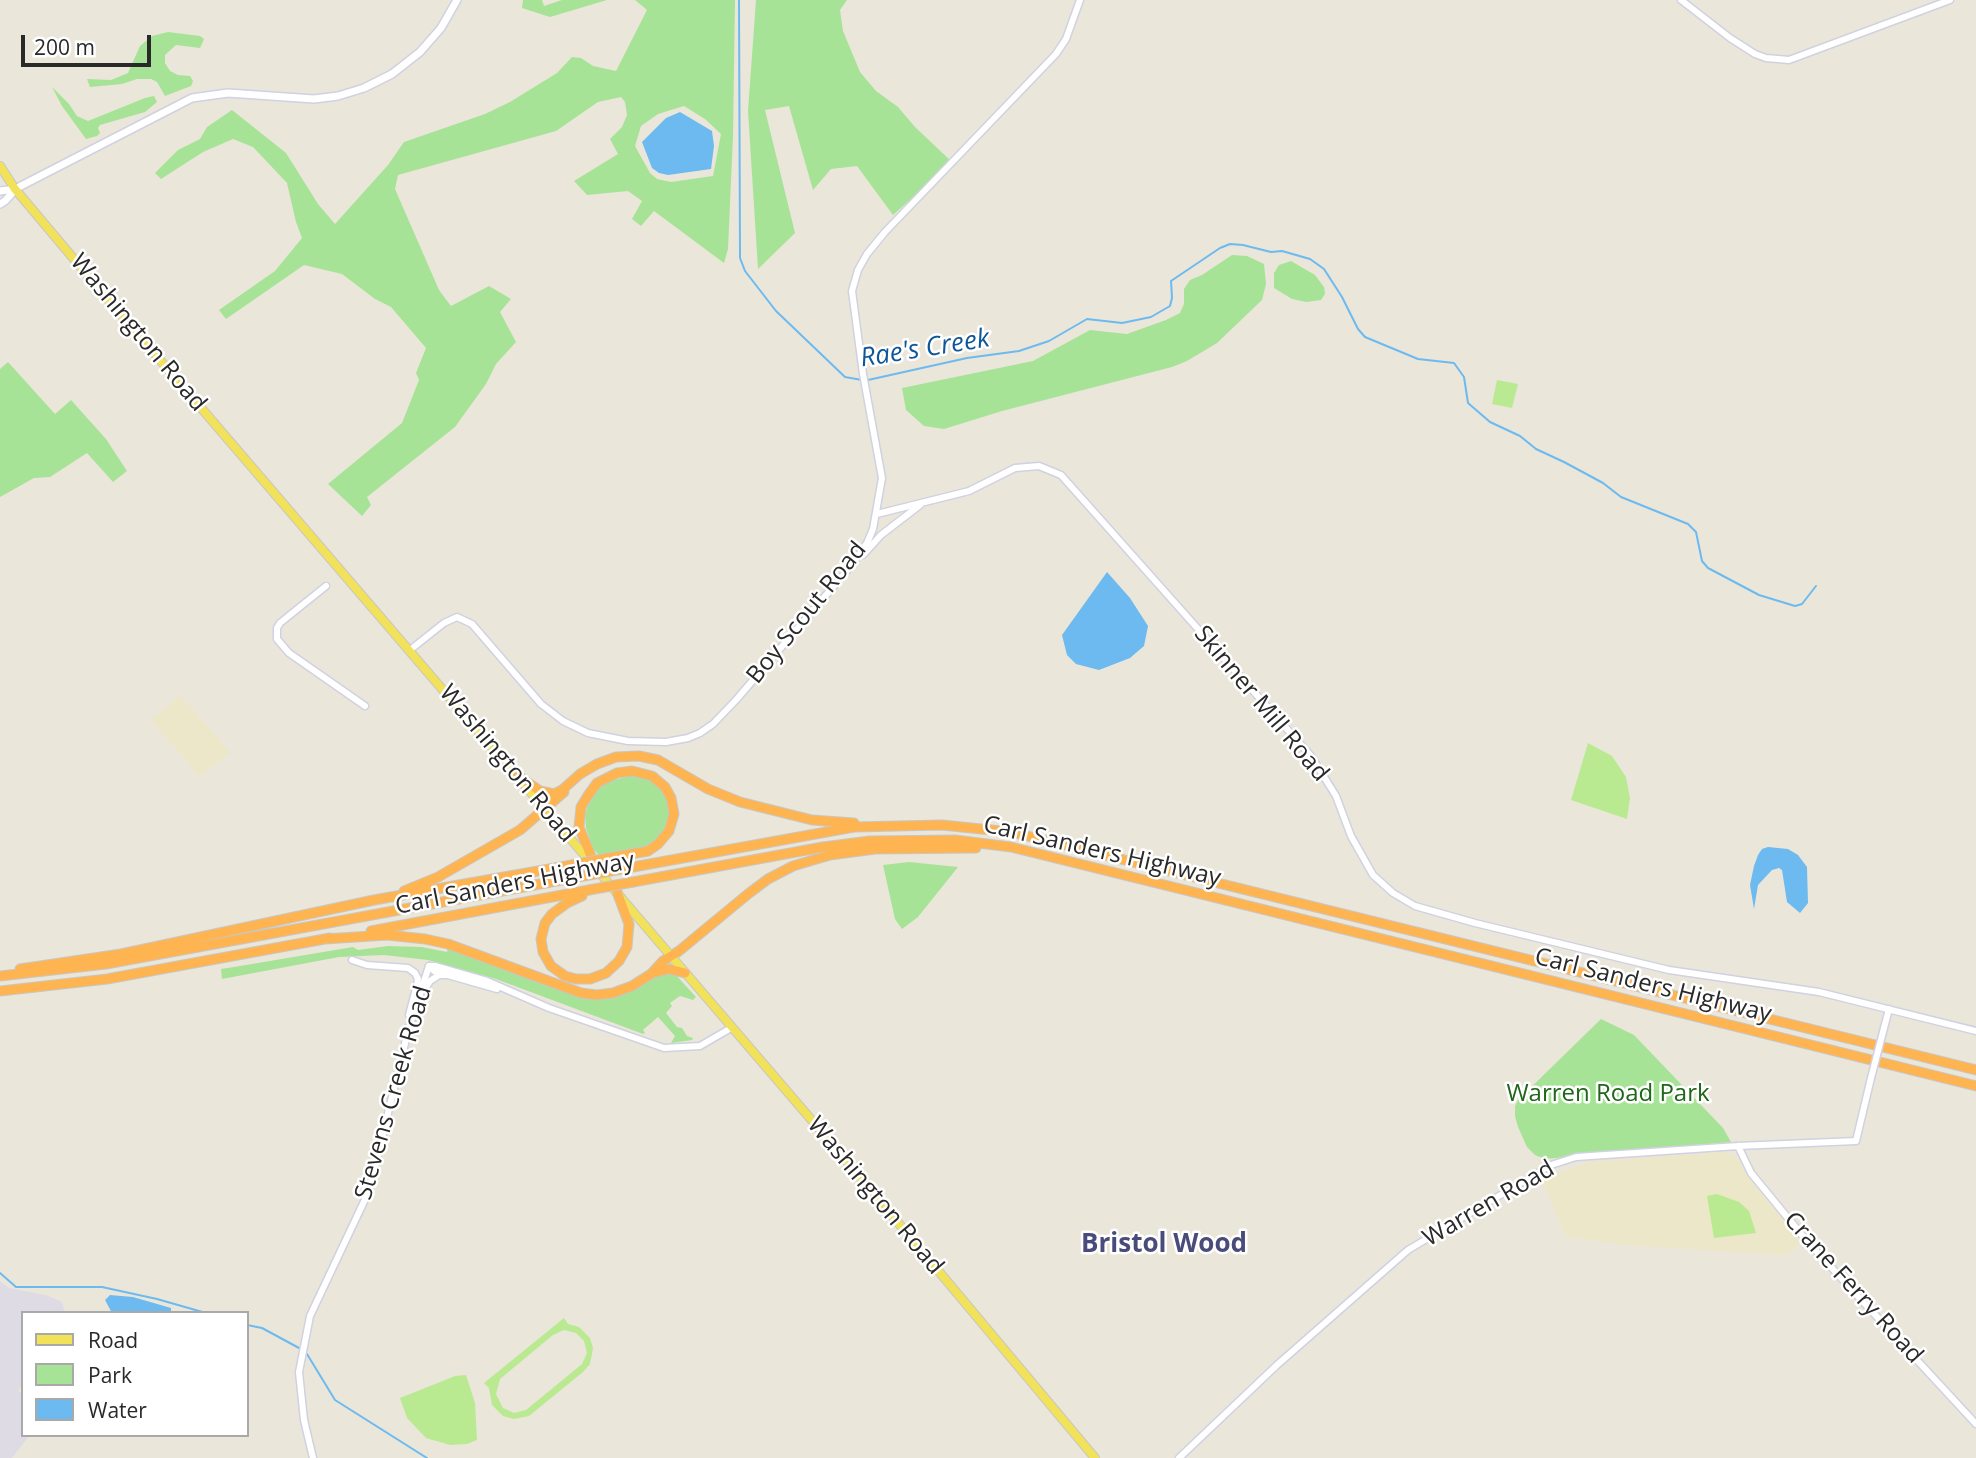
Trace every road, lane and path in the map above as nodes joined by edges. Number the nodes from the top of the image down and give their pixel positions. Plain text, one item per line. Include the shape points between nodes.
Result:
1 (457, 0) edge
2 (1080, 0) edge
3 (1681, 0) edge
4 (1950, 0) edge
5 (0, 166) edge
6 (15, 189) junction
7 (0, 191) edge
8 (0, 204) edge
9 (920, 505) junction
10 (877, 514) junction
11 (851, 566) junction
12 (326, 586) dead end
13 (410, 650) junction
14 (365, 706) dead end
15 (597, 764) junction
16 (517, 775) junction
17 (545, 809) junction
18 (894, 824) junction
19 (1011, 847) junction
20 (596, 868) junction
21 (591, 892) junction
22 (617, 892) junction
23 (374, 900) junction
24 (325, 939) junction
25 (671, 956) junction
26 (352, 960) dead end
27 (429, 966) junction
28 (0, 970) edge
29 (685, 973) junction
30 (651, 974) junction
31 (450, 975) junction
32 (0, 976) edge
33 (0, 991) edge
34 (509, 991) junction
35 (420, 994) junction
36 (1889, 1009) junction
37 (731, 1028) junction
38 (408, 1031) junction
39 (1976, 1031) edge
40 (1976, 1070) edge
41 (1976, 1086) edge
42 (1738, 1146) junction
43 (1976, 1424) edge
44 (313, 1458) edge
45 (1095, 1458) edge
46 (1179, 1458) edge

1 - 6 main road via 420,52 364,88 318,99 228,93 192,98
2 - 10 street, Boy Scout Road via 1056,54 863,260 852,291 882,478
3 - 4 street via 1755,54 1788,60
5 - 6 main road, Washington Road
6 - 7 main road
6 - 8 main road
6 - 13 main road, Washington Road
9 - 10 street, Skinner Mill Road
9 - 11 street
9 - 36 street, Skinner Mill Road via 979,488 1016,468 1040,466 1061,475 1311,756 1336,796 1366,864 1382,885 1405,901 1475,923 1669,970 1804,989
10 - 11 street, Boy Scout Road via 867,543
11 - 13 street, Boy Scout Road via 713,724 673,741 606,738 563,721 541,704 472,624 461,618 444,623
12 - 14 street via 280,622 277,639 293,656
13 - 16 main road, Washington Road
15 - 16 highway via 554,794 540,791
15 - 17 highway
15 - 18 highway via 623,756 647,757 752,806 812,820
16 - 17 main road, Washington Road
17 - 20 main road, Washington Road
17 - 23 highway via 527,826 438,877
18 - 32 highway, Carl Sanders Highway, bridge via 831,830 117,962
18 - 40 highway, Carl Sanders Highway via 966,826 1034,836
19 - 21 highway, Carl Sanders Highway, bridge via 932,839 870,841
19 - 25 highway via 884,848 806,861 757,886
19 - 41 highway, Carl Sanders Highway
20 - 22 main road, Washington Road
20 - 23 highway, bridge via 579,827 581,807 597,783 617,773 652,776 665,787 674,814 669,831 648,850 608,858 572,865
21 - 22 highway via 557,909 542,933 543,952 551,966 576,979 606,973 624,952 629,928
21 - 24 highway, Carl Sanders Highway
22 - 25 main road, Washington Road
23 - 28 highway via 121,954
24 - 30 highway via 387,935 425,939 558,986 597,995 632,986
24 - 33 highway, Carl Sanders Highway via 107,979
25 - 29 main road, Washington Road
25 - 30 highway
26 - 38 street via 415,973 418,985
27 - 31 street
27 - 34 street
27 - 35 street, Stevens Creek Road
29 - 30 highway via 662,970
29 - 37 main road, Washington Road
31 - 34 street
31 - 35 street via 439,975
34 - 37 street via 667,1048 700,1046
35 - 38 street, Stevens Creek Road
36 - 39 street, Skinner Mill Road
36 - 42 street, Warren Road, bridge via 1856,1141
37 - 45 main road, Washington Road
38 - 44 street, Stevens Creek Road via 369,1191 313,1305 302,1348 299,1372
42 - 43 street, Crane Ferry Road via 1751,1173 1806,1240
42 - 46 street, Warren Road via 1576,1157 1542,1170 1408,1250

